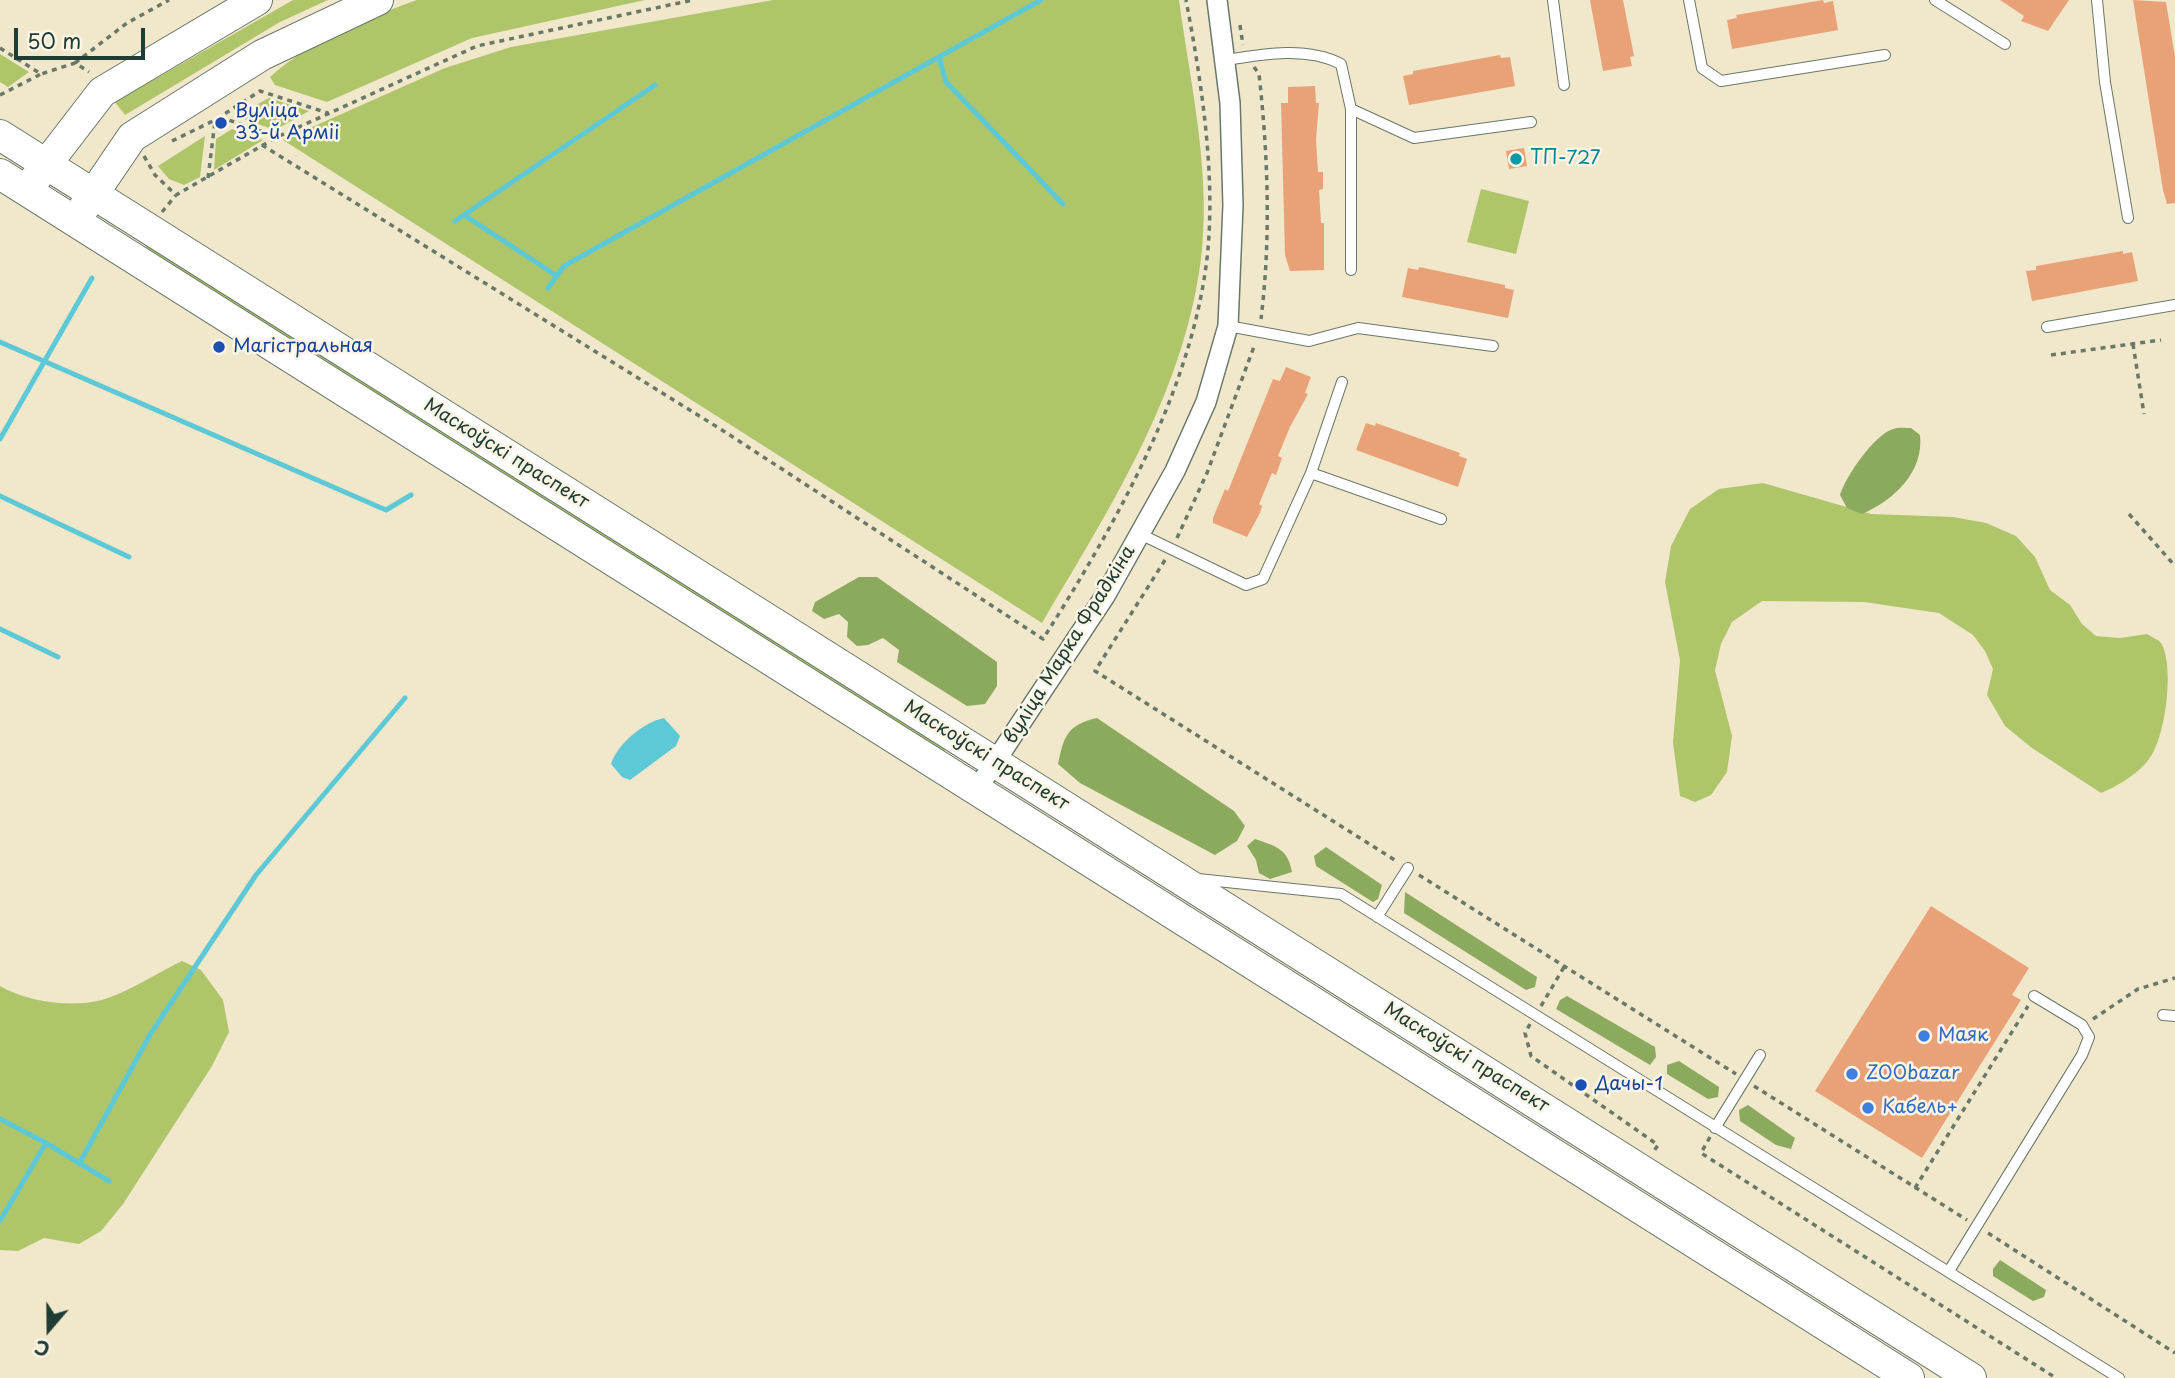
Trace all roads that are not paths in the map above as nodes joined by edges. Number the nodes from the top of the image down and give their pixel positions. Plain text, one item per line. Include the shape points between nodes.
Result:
1 (257, 0) edge
2 (378, 0) edge
3 (1217, 0) edge
4 (1553, 0) edge
5 (1689, 0) edge
6 (1935, 0) edge
7 (2097, 0) edge
8 (2006, 44) dead end
9 (1885, 55) dead end
10 (1226, 60) junction
11 (1564, 85) dead end
12 (1351, 109) junction
13 (1531, 122) dead end
14 (0, 135) edge
15 (45, 164) junction
16 (0, 174) edge
17 (26, 191) junction
18 (93, 194) junction
19 (2128, 218) dead end
20 (75, 220) junction
21 (1351, 270) dead end
22 (2175, 305) edge
23 (1228, 326) junction
24 (2047, 327) dead end
25 (1493, 346) dead end
26 (1342, 382) dead end
27 (1311, 473) junction
28 (1441, 519) dead end
29 (1140, 534) junction
30 (996, 762) junction
31 (977, 789) junction
32 (1408, 868) road end
33 (1177, 876) junction
34 (1377, 917) junction
35 (2034, 996) road end
36 (2163, 1015) dead end
37 (2175, 1016) edge
38 (1759, 1055) dead end
39 (1715, 1128) junction
40 (1948, 1271) junction
41 (1909, 1378) edge
42 (1972, 1378) edge
43 (2119, 1378) edge

1 - 15 main road via 102,92
2 - 18 main road via 262,55 132,137
3 - 10 street, вуліца Марка Фрадкіна
4 - 11 lane
5 - 9 lane via 1702,68 1721,81
6 - 8 lane
7 - 19 lane via 2105,82
10 - 12 lane via 1323,54 1341,64
10 - 23 street, вуліца Марка Фрадкіна via 1233,205
12 - 13 lane via 1414,138
12 - 21 lane
14 - 15 main road, Маскоўскі праспект
15 - 17 main road
15 - 18 main road, Маскоўскі праспект
16 - 17 main road, Маскоўскі праспект
17 - 20 main road, Маскоўскі праспект
18 - 20 main road
18 - 30 main road, Маскоўскі праспект
20 - 31 main road, Маскоўскі праспект
22 - 24 lane
23 - 25 lane via 1309,341 1358,328
23 - 29 street, вуліца Марка Фрадкіна via 1206,402
26 - 27 lane
27 - 28 lane
27 - 29 lane via 1263,579 1246,585
29 - 30 street, вуліца Марка Фрадкіна via 1105,597
30 - 31 street, вуліца Марка Фрадкіна
30 - 33 main road, Маскоўскі праспект
31 - 41 main road, Маскоўскі праспект
32 - 34 lane
33 - 34 lane via 1341,894
33 - 42 main road, Маскоўскі праспект
34 - 39 lane
35 - 40 lane via 2082,1025 2089,1037
36 - 37 lane
38 - 39 lane
39 - 40 lane
40 - 43 lane

